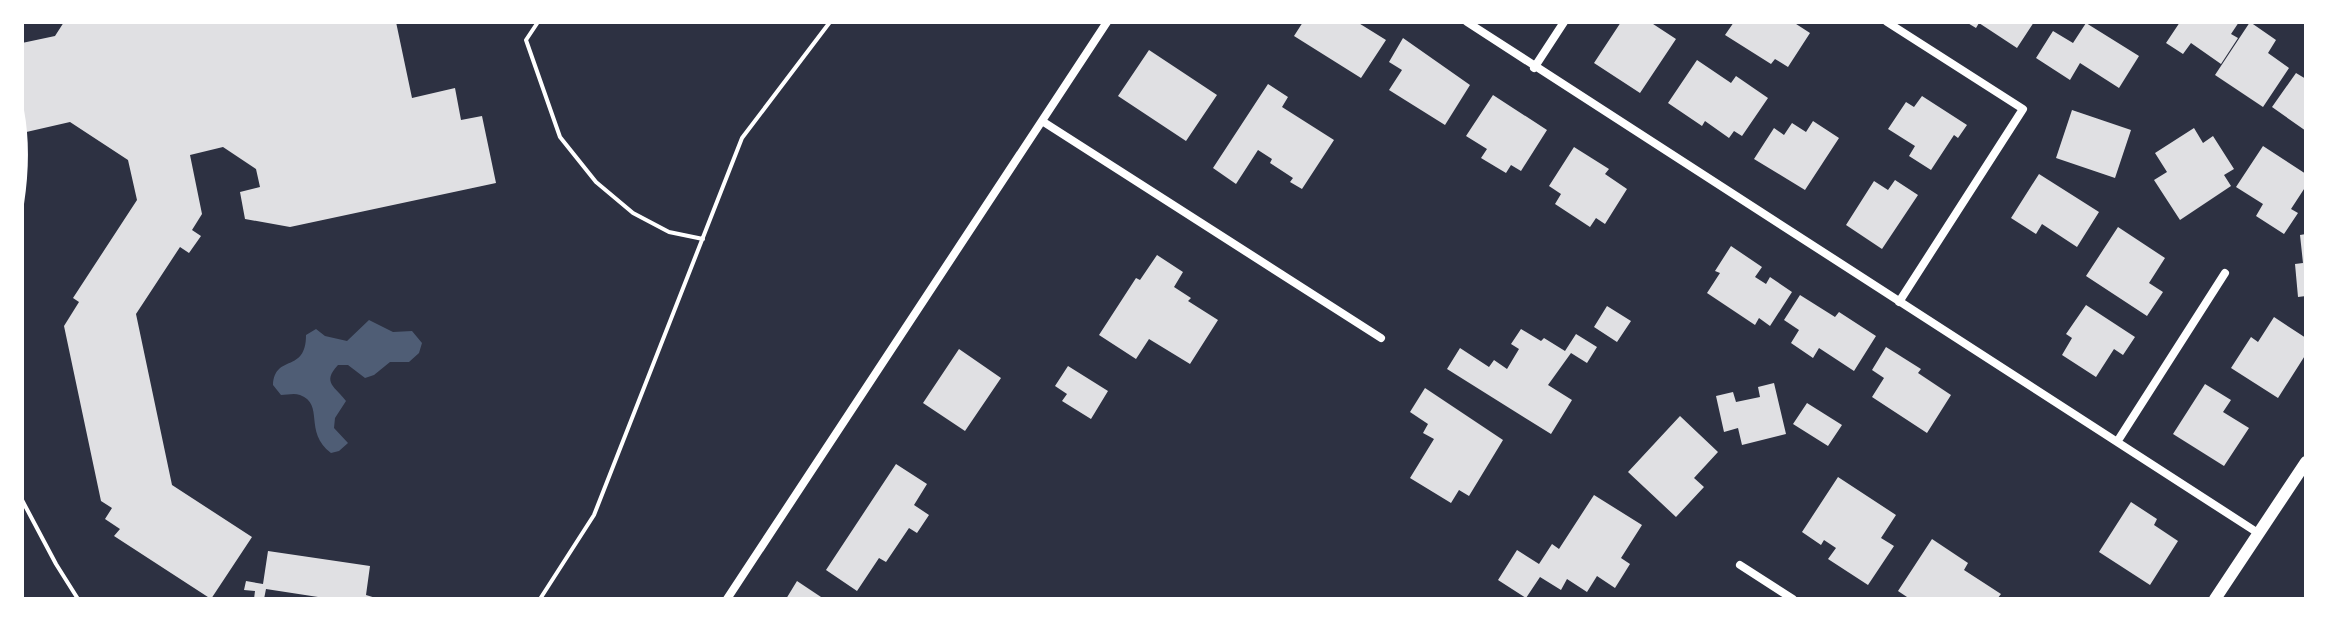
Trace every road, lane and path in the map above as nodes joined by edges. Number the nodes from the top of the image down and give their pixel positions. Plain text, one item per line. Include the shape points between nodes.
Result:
1 (538, 22) edge
2 (830, 22) edge
3 (1107, 22) edge
4 (1467, 22) edge
5 (1564, 22) edge
6 (1887, 22) edge
7 (1534, 68) junction
8 (22, 110) edge
9 (1042, 121) junction
10 (22, 204) edge
11 (703, 239) junction
12 (2225, 273) dead end
13 (22, 290) edge
14 (1899, 302) junction
15 (22, 320) edge
16 (1381, 338) dead end
17 (2117, 442) junction
18 (2306, 462) edge
19 (22, 500) edge
20 (2258, 533) junction
21 (1740, 565) dead end
22 (78, 599) edge
23 (540, 599) edge
24 (727, 599) edge
25 (1793, 599) edge
26 (2215, 599) edge

1 - 11 lane via 526,40 560,137 596,182 633,213 669,232
2 - 11 lane via 742,138
3 - 9 street
4 - 7 street
5 - 7 street
6 - 14 street via 2023,109
7 - 14 street
8 - 10 lane via 27,148
9 - 16 street
9 - 24 street
11 - 23 lane via 594,515
12 - 17 street
13 - 15 lane
14 - 17 street
17 - 20 street
18 - 20 main road
19 - 22 lane
20 - 26 main road
21 - 25 street

